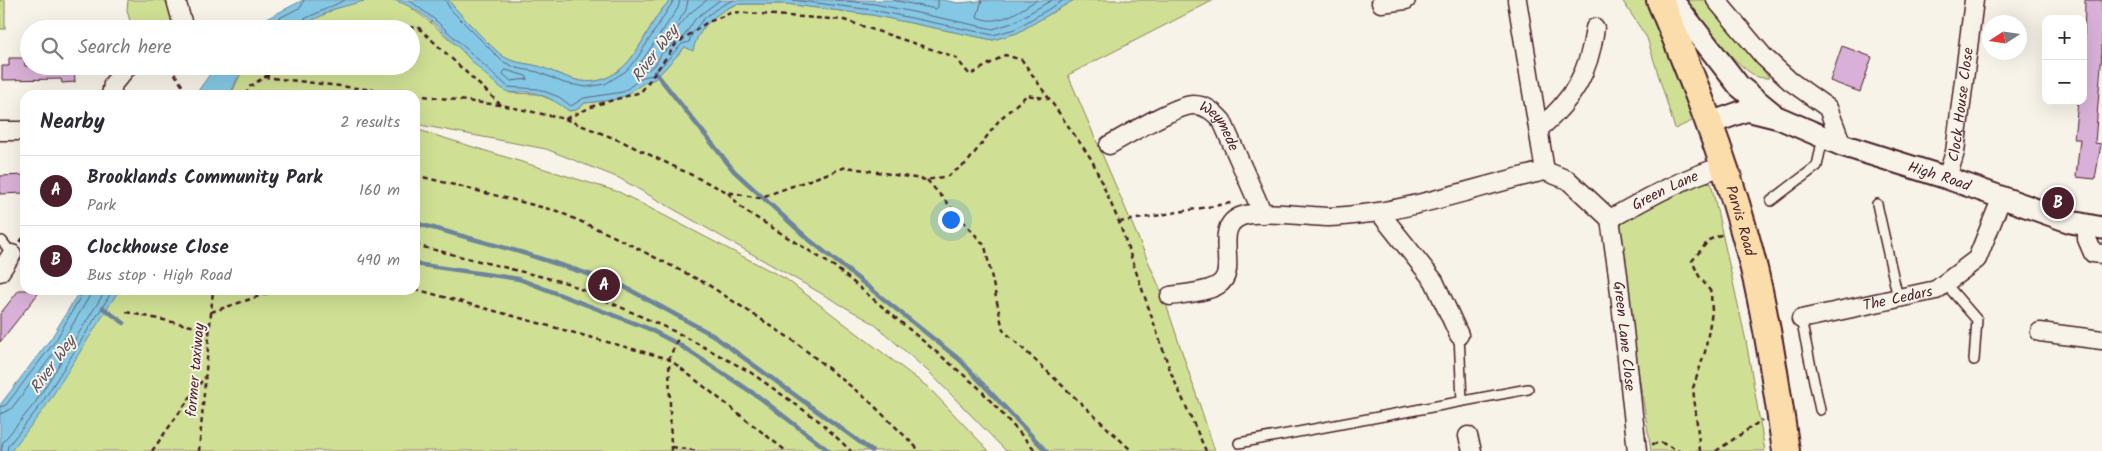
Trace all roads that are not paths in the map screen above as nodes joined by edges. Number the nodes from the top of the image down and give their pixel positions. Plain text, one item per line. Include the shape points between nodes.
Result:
1 (176, 0) edge
2 (1406, 0) edge
3 (1517, 0) edge
4 (1660, 0) edge
5 (1672, 0) edge
6 (1716, 0) edge
7 (1974, 0) edge
8 (1381, 3) dead end
9 (182, 20) edge
10 (1595, 28) dead end
11 (120, 75) edge
12 (112, 90) edge
13 (1779, 118) junction
14 (1710, 123) junction
15 (1539, 129) junction
16 (0, 131) edge
17 (20, 131) edge
18 (1832, 141) junction
19 (1109, 145) dead end
20 (1724, 166) junction
21 (1545, 171) junction
22 (1947, 178) junction
23 (2002, 197) junction
24 (1771, 201) dead end
25 (1877, 204) dead end
26 (1259, 207) junction
27 (1379, 212) junction
28 (1610, 219) junction
29 (2095, 227) edge
30 (7, 248) dead end
31 (2102, 254) edge
32 (0, 272) edge
33 (1945, 283) junction
34 (1898, 298) junction
35 (1161, 299) road end
36 (1801, 319) joint
37 (2040, 332) dead end
38 (1459, 335) joint
39 (2102, 340) edge
40 (1974, 360) dead end
41 (1528, 389) dead end
42 (1462, 401) junction
43 (1820, 410) dead end
44 (1239, 443) dead end
45 (1637, 448) edge
46 (1786, 451) edge

1 - 9 street
2 - 8 street
3 - 15 street
4 - 14 main road, Parvis Road
5 - 13 street, High Road via 1739,86
6 - 18 street via 1764,57 1812,99 1828,108
7 - 22 street, Clock House Close via 1955,152
10 - 15 street via 1592,48 1577,90
11 - 12 street
13 - 14 street, High Road via 1748,110
13 - 18 street, High Road
14 - 20 main road, Parvis Road
15 - 21 street
16 - 17 street
18 - 22 street, High Road
18 - 24 lane via 1817,166
19 - 26 street, Weymede via 1171,112 1192,105 1212,110 1222,121
20 - 28 street, Green Lane via 1665,188
20 - 46 main road, Parvis Road via 1742,224 1768,339
21 - 27 street
21 - 28 street via 1568,180
22 - 23 street, High Road
23 - 29 street, High Road
23 - 33 street, The Cedars via 1977,259
25 - 34 lane
26 - 27 street via 1329,217
26 - 35 street via 1230,225 1224,280 1216,286
27 - 38 street via 1434,281
28 - 45 street, Green Lane Close
29 - 31 street via 2087,238 2093,253
30 - 32 street
33 - 34 street, The Cedars via 1936,290
33 - 40 lane via 1978,320
34 - 36 street, The Cedars
36 - 43 lane
37 - 39 street
38 - 42 lane
41 - 42 lane
42 - 44 lane

